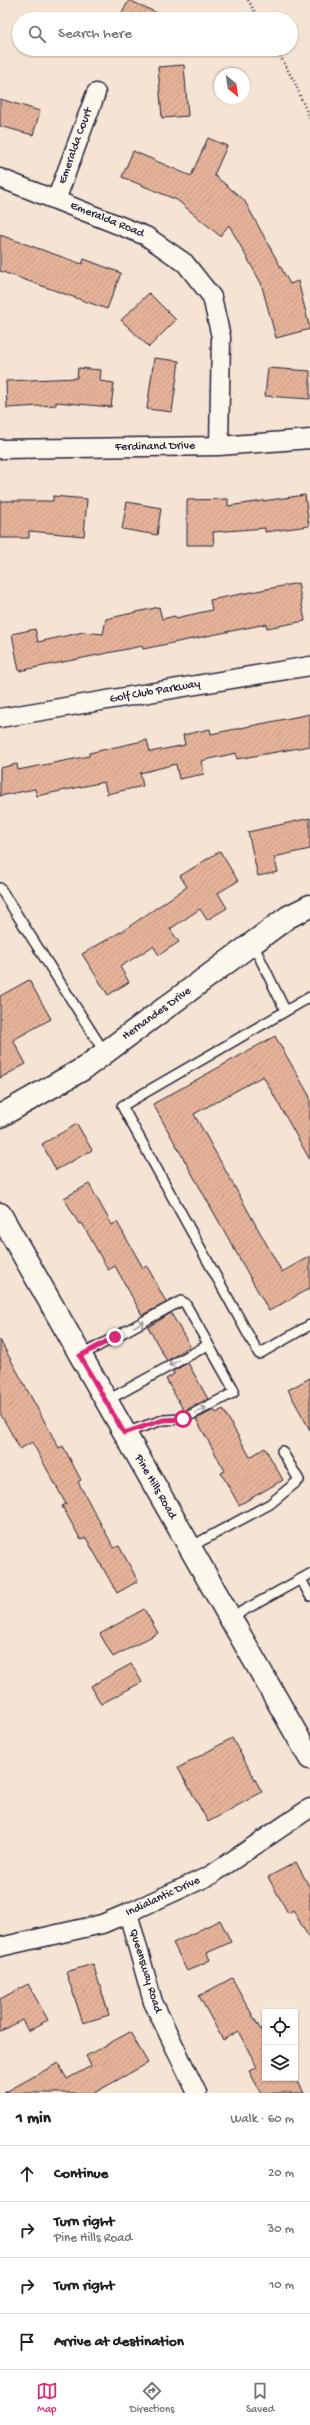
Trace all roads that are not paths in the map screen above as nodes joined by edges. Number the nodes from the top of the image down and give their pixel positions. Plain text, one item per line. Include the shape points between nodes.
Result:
1 (96, 92) dead end
2 (0, 178) edge
3 (56, 200) junction
4 (310, 439) edge
5 (219, 446) junction
6 (0, 449) edge
7 (310, 666) edge
8 (0, 718) edge
9 (0, 888) edge
10 (310, 906) edge
11 (253, 944) junction
12 (310, 997) edge
13 (285, 1010) junction
14 (105, 1052) junction
15 (0, 1116) edge
16 (0, 1214) edge
17 (310, 1325) edge
18 (208, 1345) junction
19 (80, 1356) junction
20 (106, 1401) junction
21 (124, 1433) junction
22 (282, 1451) dead end
23 (190, 1547) junction
24 (310, 1574) edge
25 (300, 1579) junction
26 (310, 1596) edge
27 (230, 1618) junction
28 (310, 1758) edge
29 (310, 1808) edge
30 (128, 1913) junction
31 (0, 1947) edge
32 (196, 2093) edge

1 - 3 street, Emeralda Court
2 - 3 street, Emeralda Road
3 - 5 street, Emeralda Road via 146,236 185,263 212,298 221,337
4 - 5 street, Ferdinand Drive
5 - 6 street, Ferdinand Drive
7 - 8 street, Golf Club Parkway
9 - 14 lane
10 - 11 main road, Hernandes Drive via 288,917
11 - 13 lane
11 - 14 main road, Hernandes Drive
12 - 13 lane
13 - 17 lane via 122,1106 259,1354
14 - 15 main road, Hernandes Drive via 83,1069
16 - 19 main road, Pine Hills Road
19 -> 18 lane via 182,1301
18 -> 20 lane
21 -> 18 lane via 163,1420 183,1419 233,1394 234,1390
19 - 20 main road, Pine Hills Road
20 - 21 main road, Pine Hills Road
21 - 23 main road, Pine Hills Road
22 - 23 lane via 299,1480 270,1504
23 - 27 main road, Pine Hills Road
24 - 25 lane
25 - 26 lane
25 - 27 lane
27 - 28 main road, Pine Hills Road
29 - 30 street, Indialantic Drive via 211,1874
30 - 31 street, Indialantic Drive via 102,1924
30 - 32 street, Queensway Road via 153,2002

